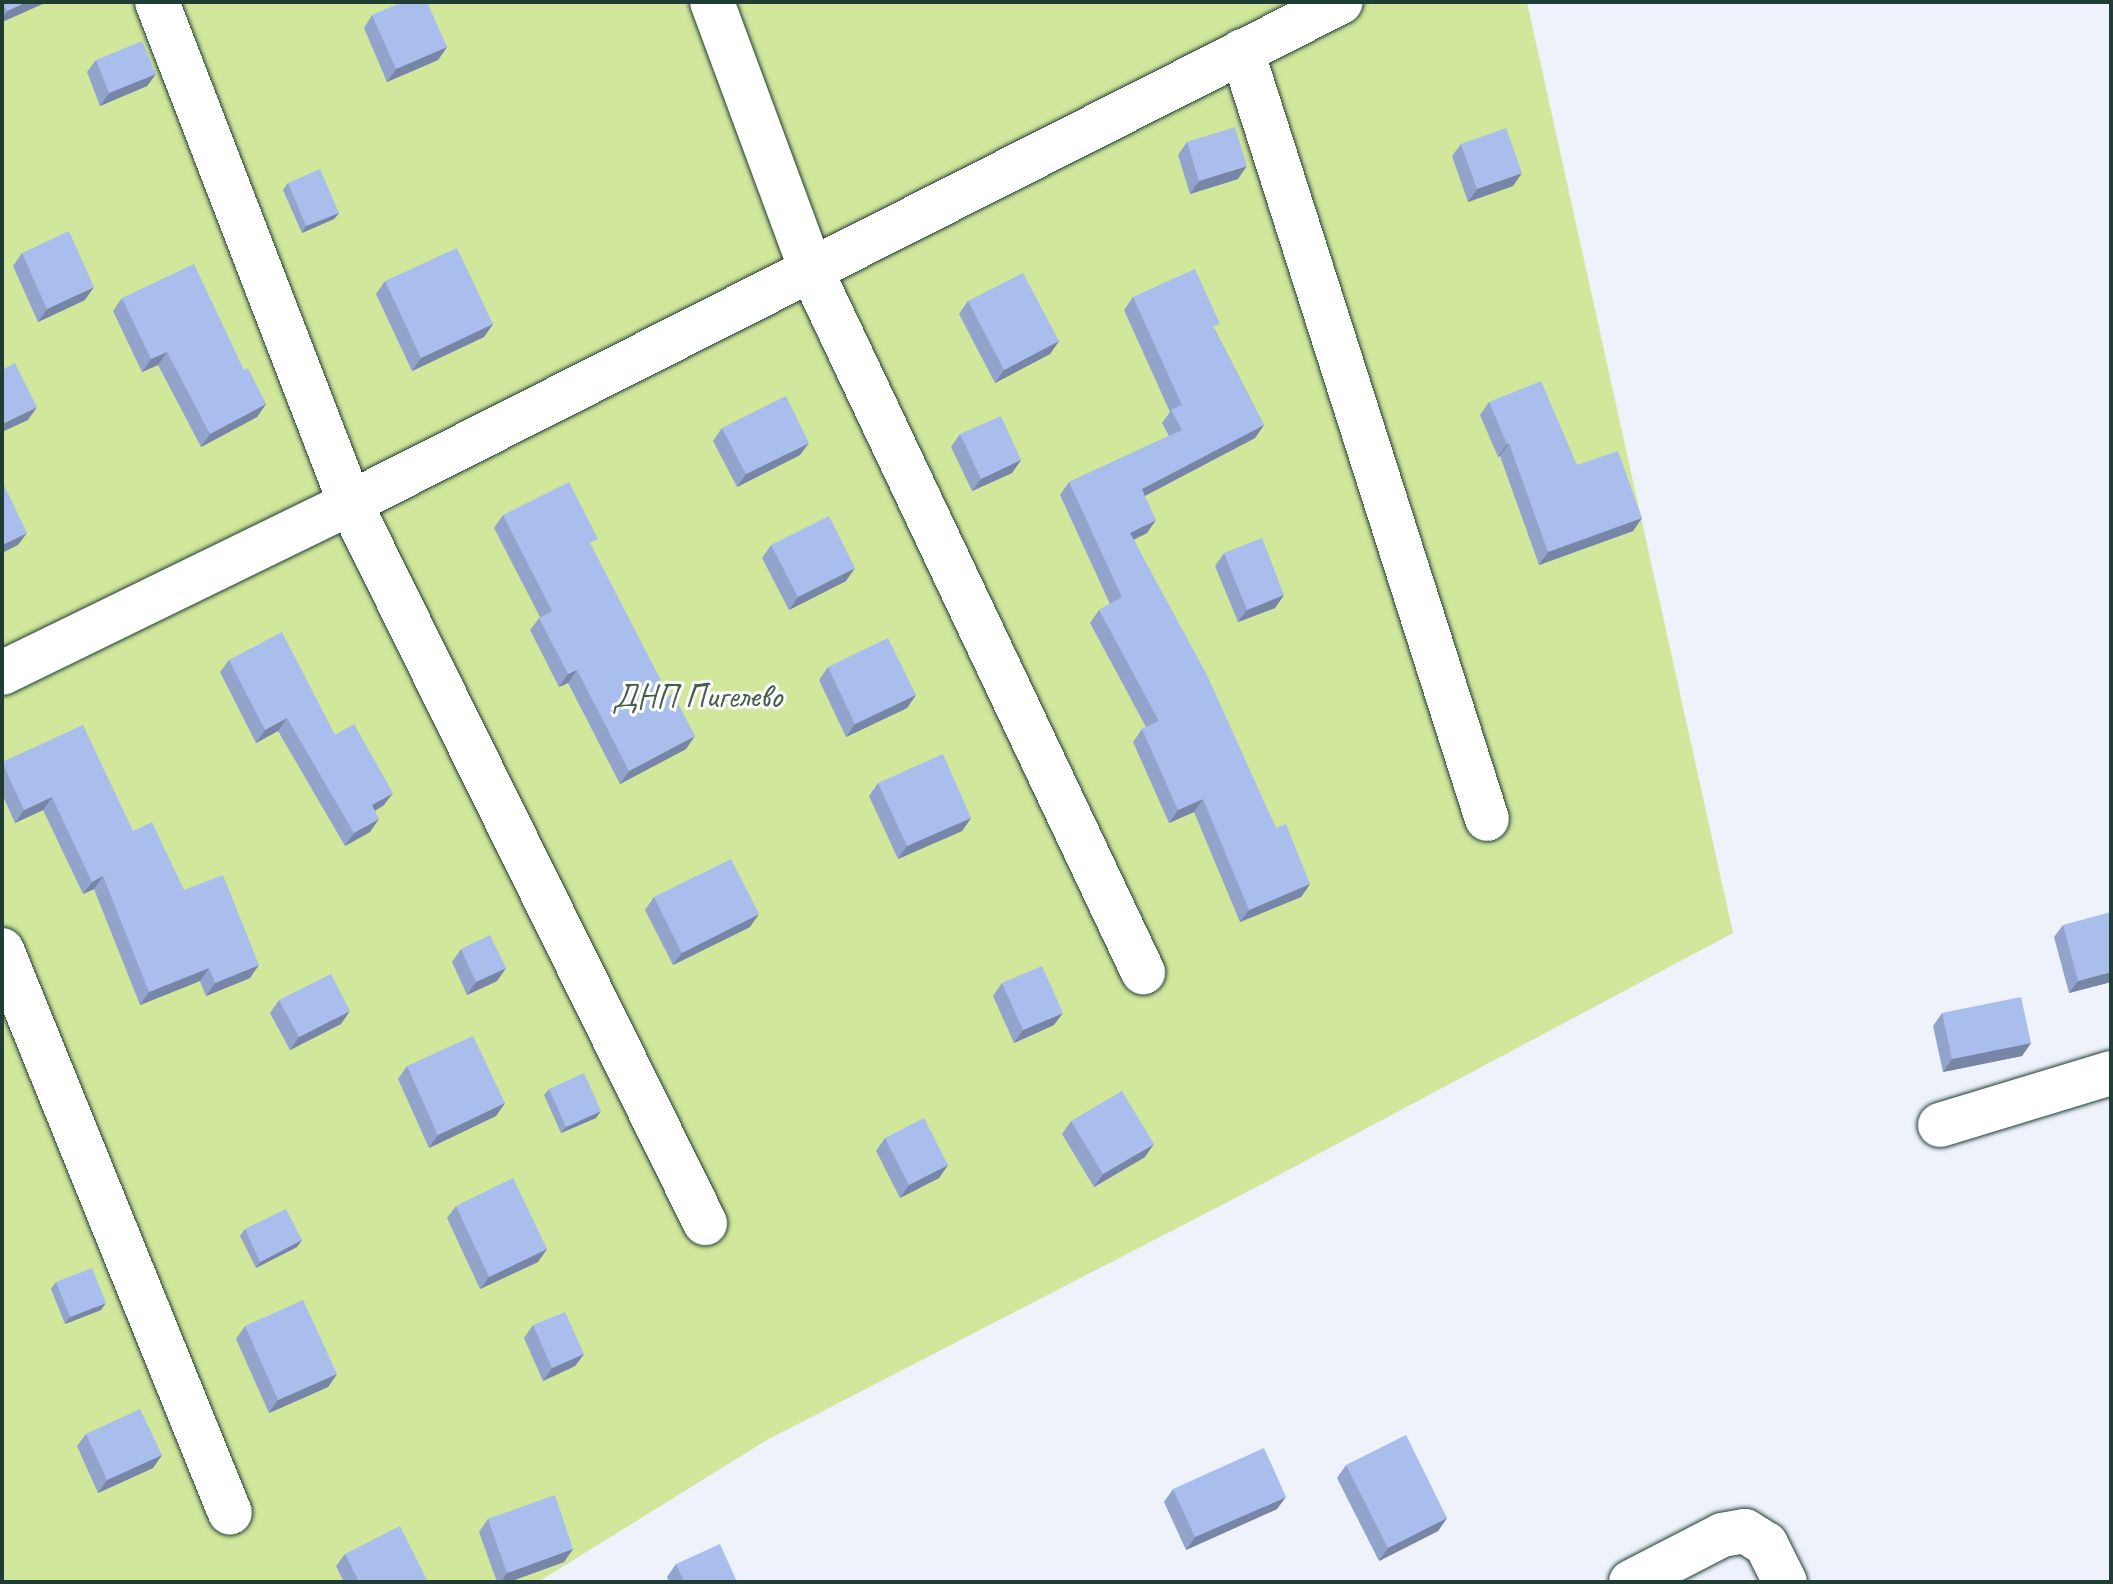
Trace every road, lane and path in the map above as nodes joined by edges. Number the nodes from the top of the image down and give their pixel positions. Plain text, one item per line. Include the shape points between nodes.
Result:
1 (157, 2) edge
2 (712, 2) edge
3 (1341, 2) edge
4 (1277, 16) edge
5 (1242, 51) junction
6 (811, 270) junction
7 (350, 503) junction
8 (2, 673) edge
9 (1487, 819) dead end
10 (2, 950) edge
11 (1143, 972) dead end
12 (2111, 1073) edge
13 (1940, 1125) dead end
14 (705, 1223) dead end
15 (230, 1513) dead end
16 (1631, 1582) edge
17 (1785, 1582) edge

1 - 7 street
2 - 6 street
3 - 4 street
4 - 5 street
5 - 6 street
5 - 9 street
6 - 7 street
6 - 11 street
7 - 8 street
7 - 14 street
10 - 15 street
12 - 13 street
16 - 17 street via 1722,1535 1745,1531 1766,1544

